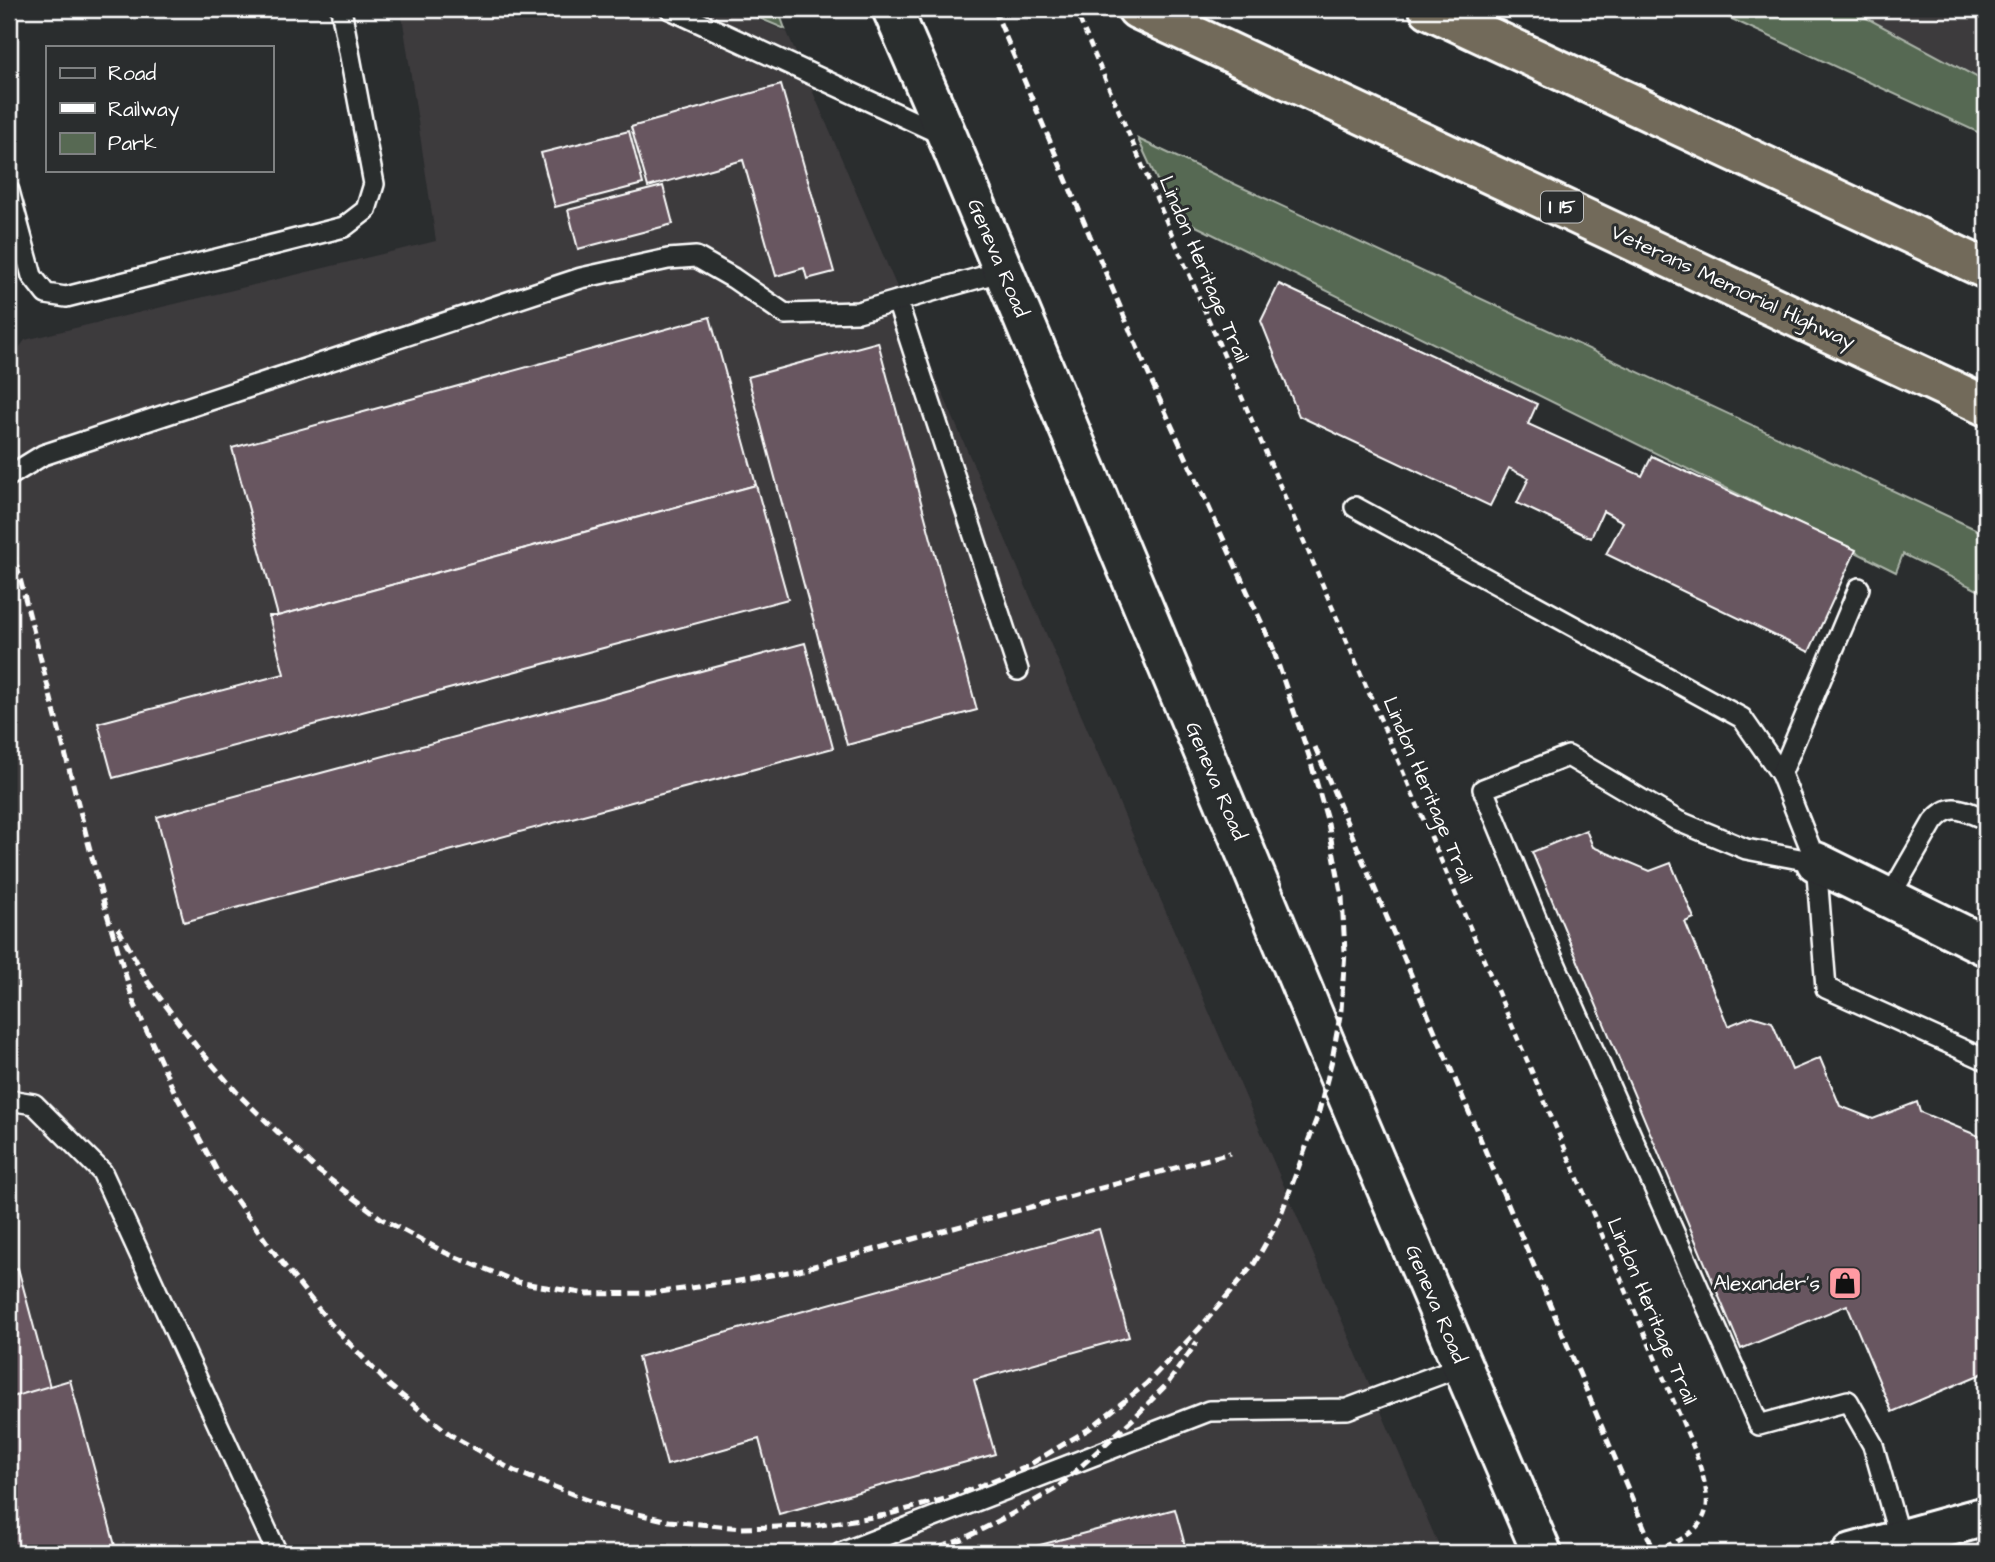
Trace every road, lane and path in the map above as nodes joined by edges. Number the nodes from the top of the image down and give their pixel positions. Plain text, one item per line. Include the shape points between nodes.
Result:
1 (341, 9) edge
2 (670, 9) edge
3 (892, 9) edge
4 (1075, 9) edge
5 (1137, 9) edge
6 (1429, 9) edge
7 (948, 138) junction
8 (9, 191) edge
9 (1986, 269) edge
10 (1003, 271) junction
11 (897, 301) junction
12 (1986, 406) edge
13 (9, 476) edge
14 (1355, 507) dead end
15 (1859, 588) dead end
16 (1018, 670) dead end
17 (1782, 774) junction
18 (1986, 818) edge
19 (1816, 862) junction
20 (1889, 898) junction
21 (1986, 946) edge
22 (1986, 1060) edge
23 (9, 1100) edge
24 (1462, 1366) junction
25 (1986, 1516) edge
26 (1896, 1547) edge
27 (277, 1553) edge
28 (841, 1553) edge
29 (1542, 1553) edge
30 (1592, 1553) edge
31 (1629, 1553) edge
32 (1639, 1553) edge
33 (1852, 1553) edge

1 - 8 lane via 374,184 366,209 344,227 66,297 46,294 32,276
2 - 7 lane
3 - 7 main road, Geneva Road
4 - 32 path, Lindon Heritage Trail via 1695,1451 1704,1481 1705,1516 1692,1532
5 - 12 highway, Veterans Memorial Highway / I 15
6 - 9 highway
7 - 10 main road, Geneva Road
10 - 11 lane
10 - 24 main road, Geneva Road
11 - 13 lane via 858,313 785,314 696,257 668,259 580,278 43,455
11 - 16 lane
14 - 17 lane via 1742,718
15 - 17 lane
17 - 19 lane
18 - 20 lane via 1954,808 1941,812
19 - 20 main road
19 - 22 lane via 1826,988
19 - 26 lane via 1746,849 1678,821 1568,756 1483,789 1759,1425 1848,1401 1873,1445
20 - 21 main road
23 - 27 lane via 33,1104 102,1172
24 - 28 lane via 1347,1409 1209,1411
24 - 29 main road, Geneva Road
25 - 26 main road
26 - 33 main road
30 - 31 path

